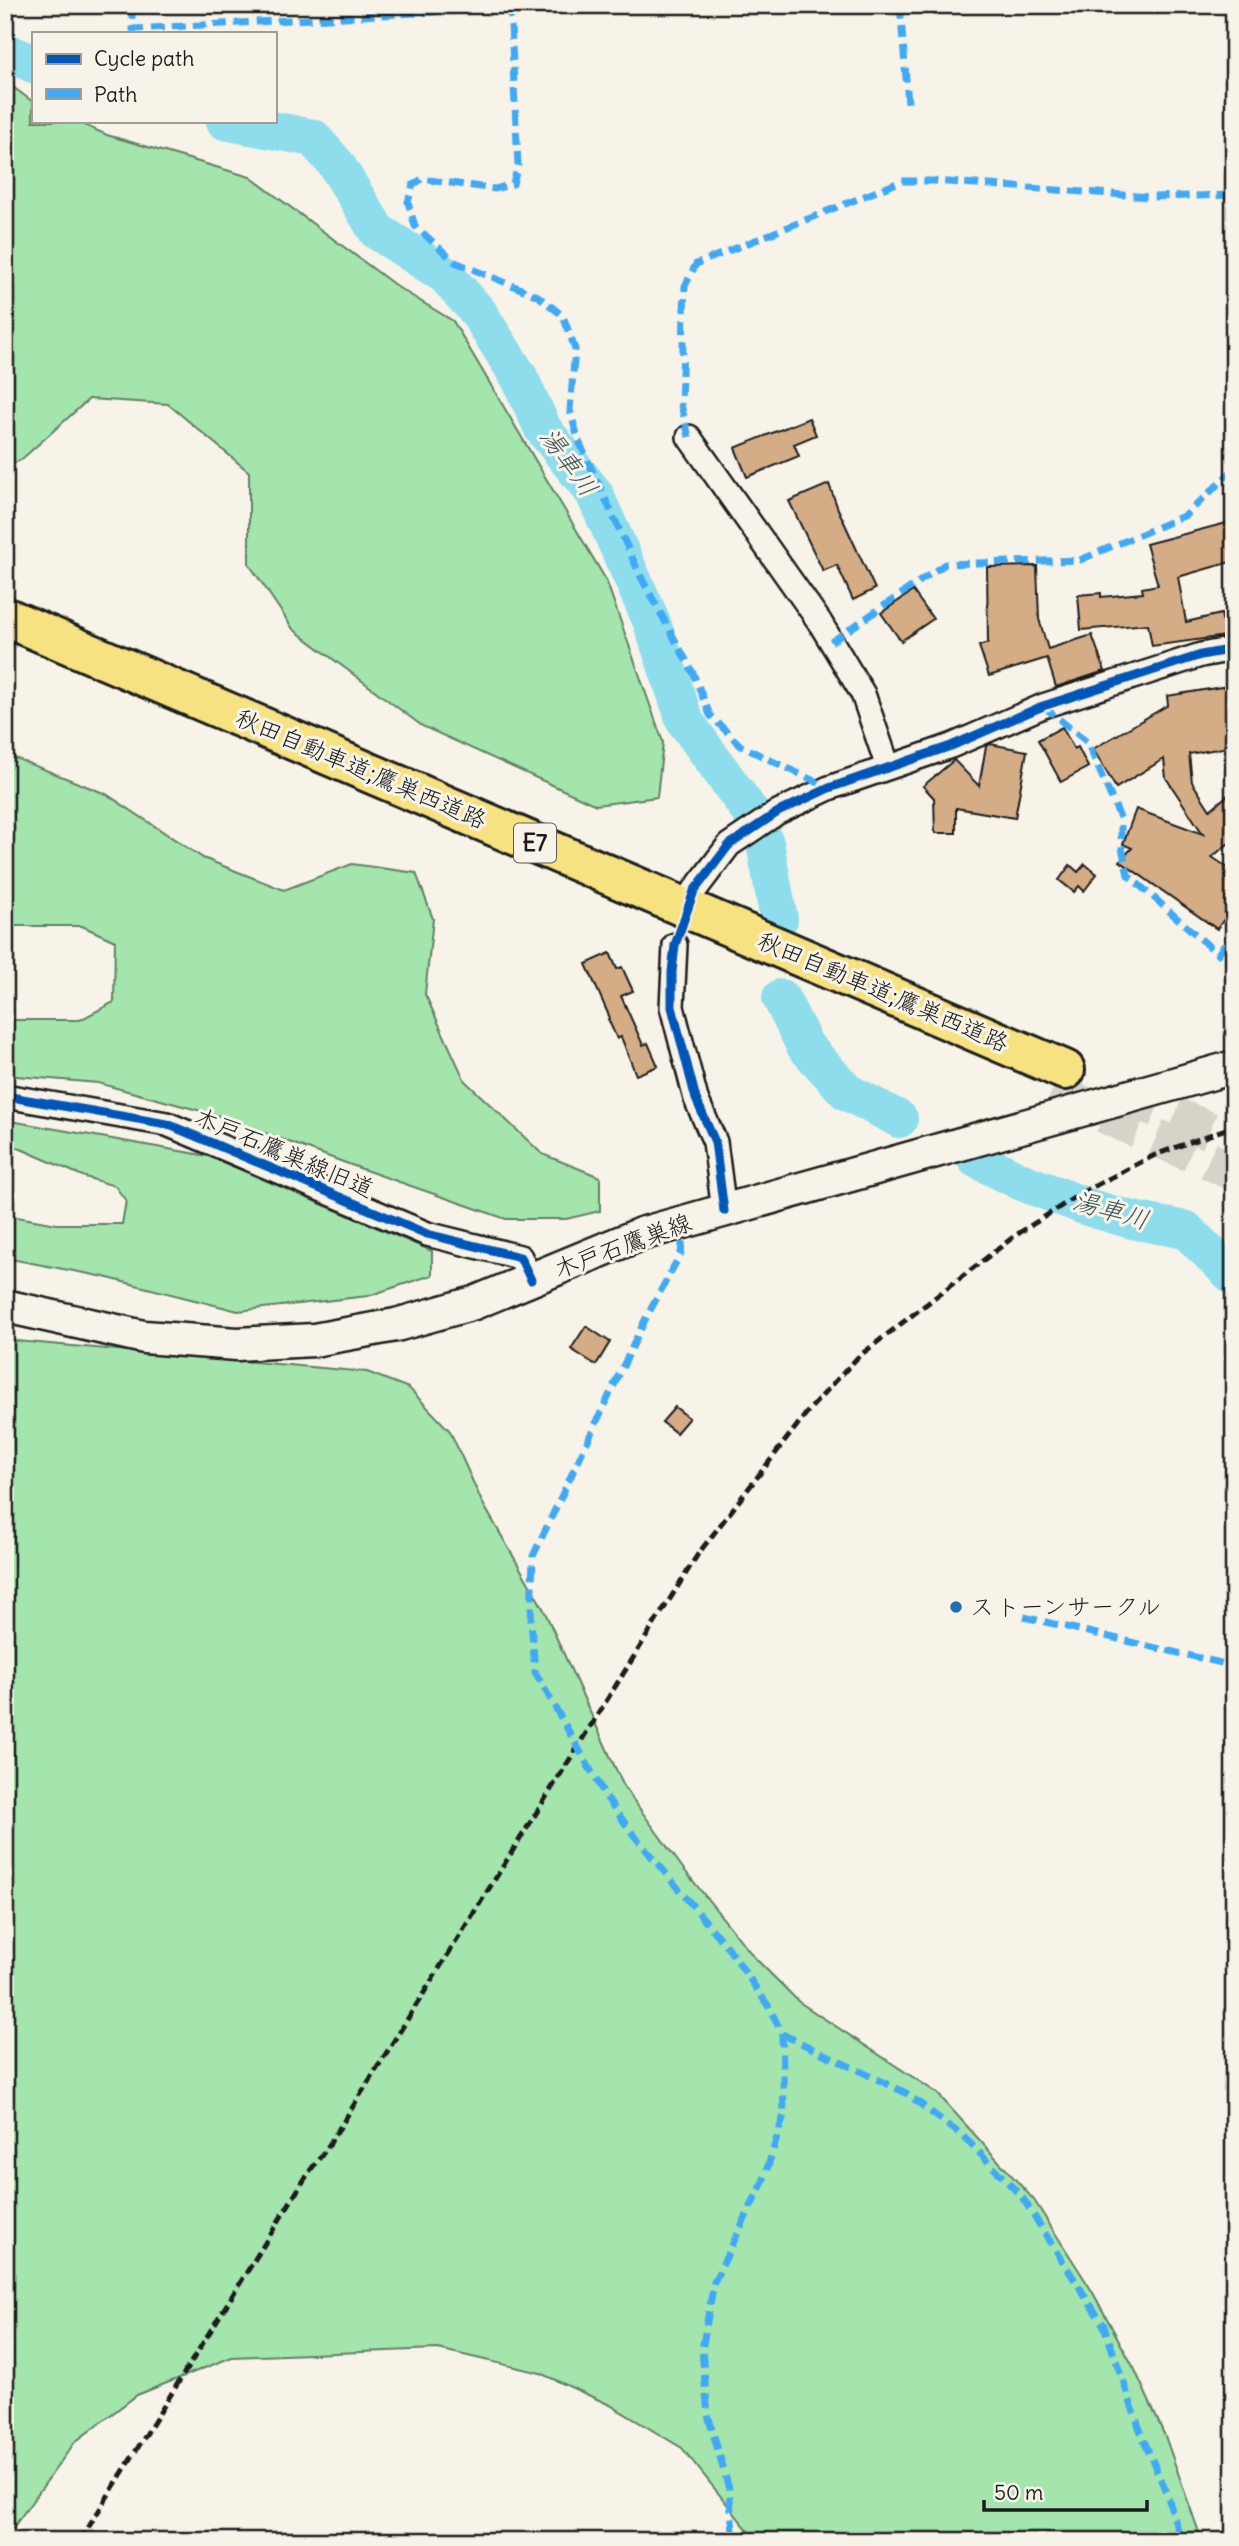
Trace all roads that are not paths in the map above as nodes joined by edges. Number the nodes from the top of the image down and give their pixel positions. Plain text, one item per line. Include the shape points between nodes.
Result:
1 (689, 437) dead end
2 (5, 617) edge
3 (5, 642) edge
4 (1234, 649) edge
5 (888, 767) junction
6 (694, 891) dead end
7 (675, 946) dead end
8 (1234, 1067) edge
9 (5, 1096) edge
10 (724, 1211) junction
11 (531, 1280) junction
12 (5, 1306) edge

1 - 5 street via 819,621 863,694
2 - 3 highway, 秋田自動車道;鷹巣西道路 / E7 via 1058,1081 822,990
4 - 5 street via 1200,654 1042,706 951,746
5 - 6 street via 778,812 729,845
7 - 10 street via 672,1007 696,1099 715,1142
8 - 10 main road, 木戸石鷹巣線
9 - 11 street, 木戸石鷹巣線旧道 via 167,1124 427,1234 520,1257
10 - 11 main road, 木戸石鷹巣線 via 641,1234
11 - 12 main road, 木戸石鷹巣線 via 474,1303 396,1325 314,1340 237,1343 144,1337

